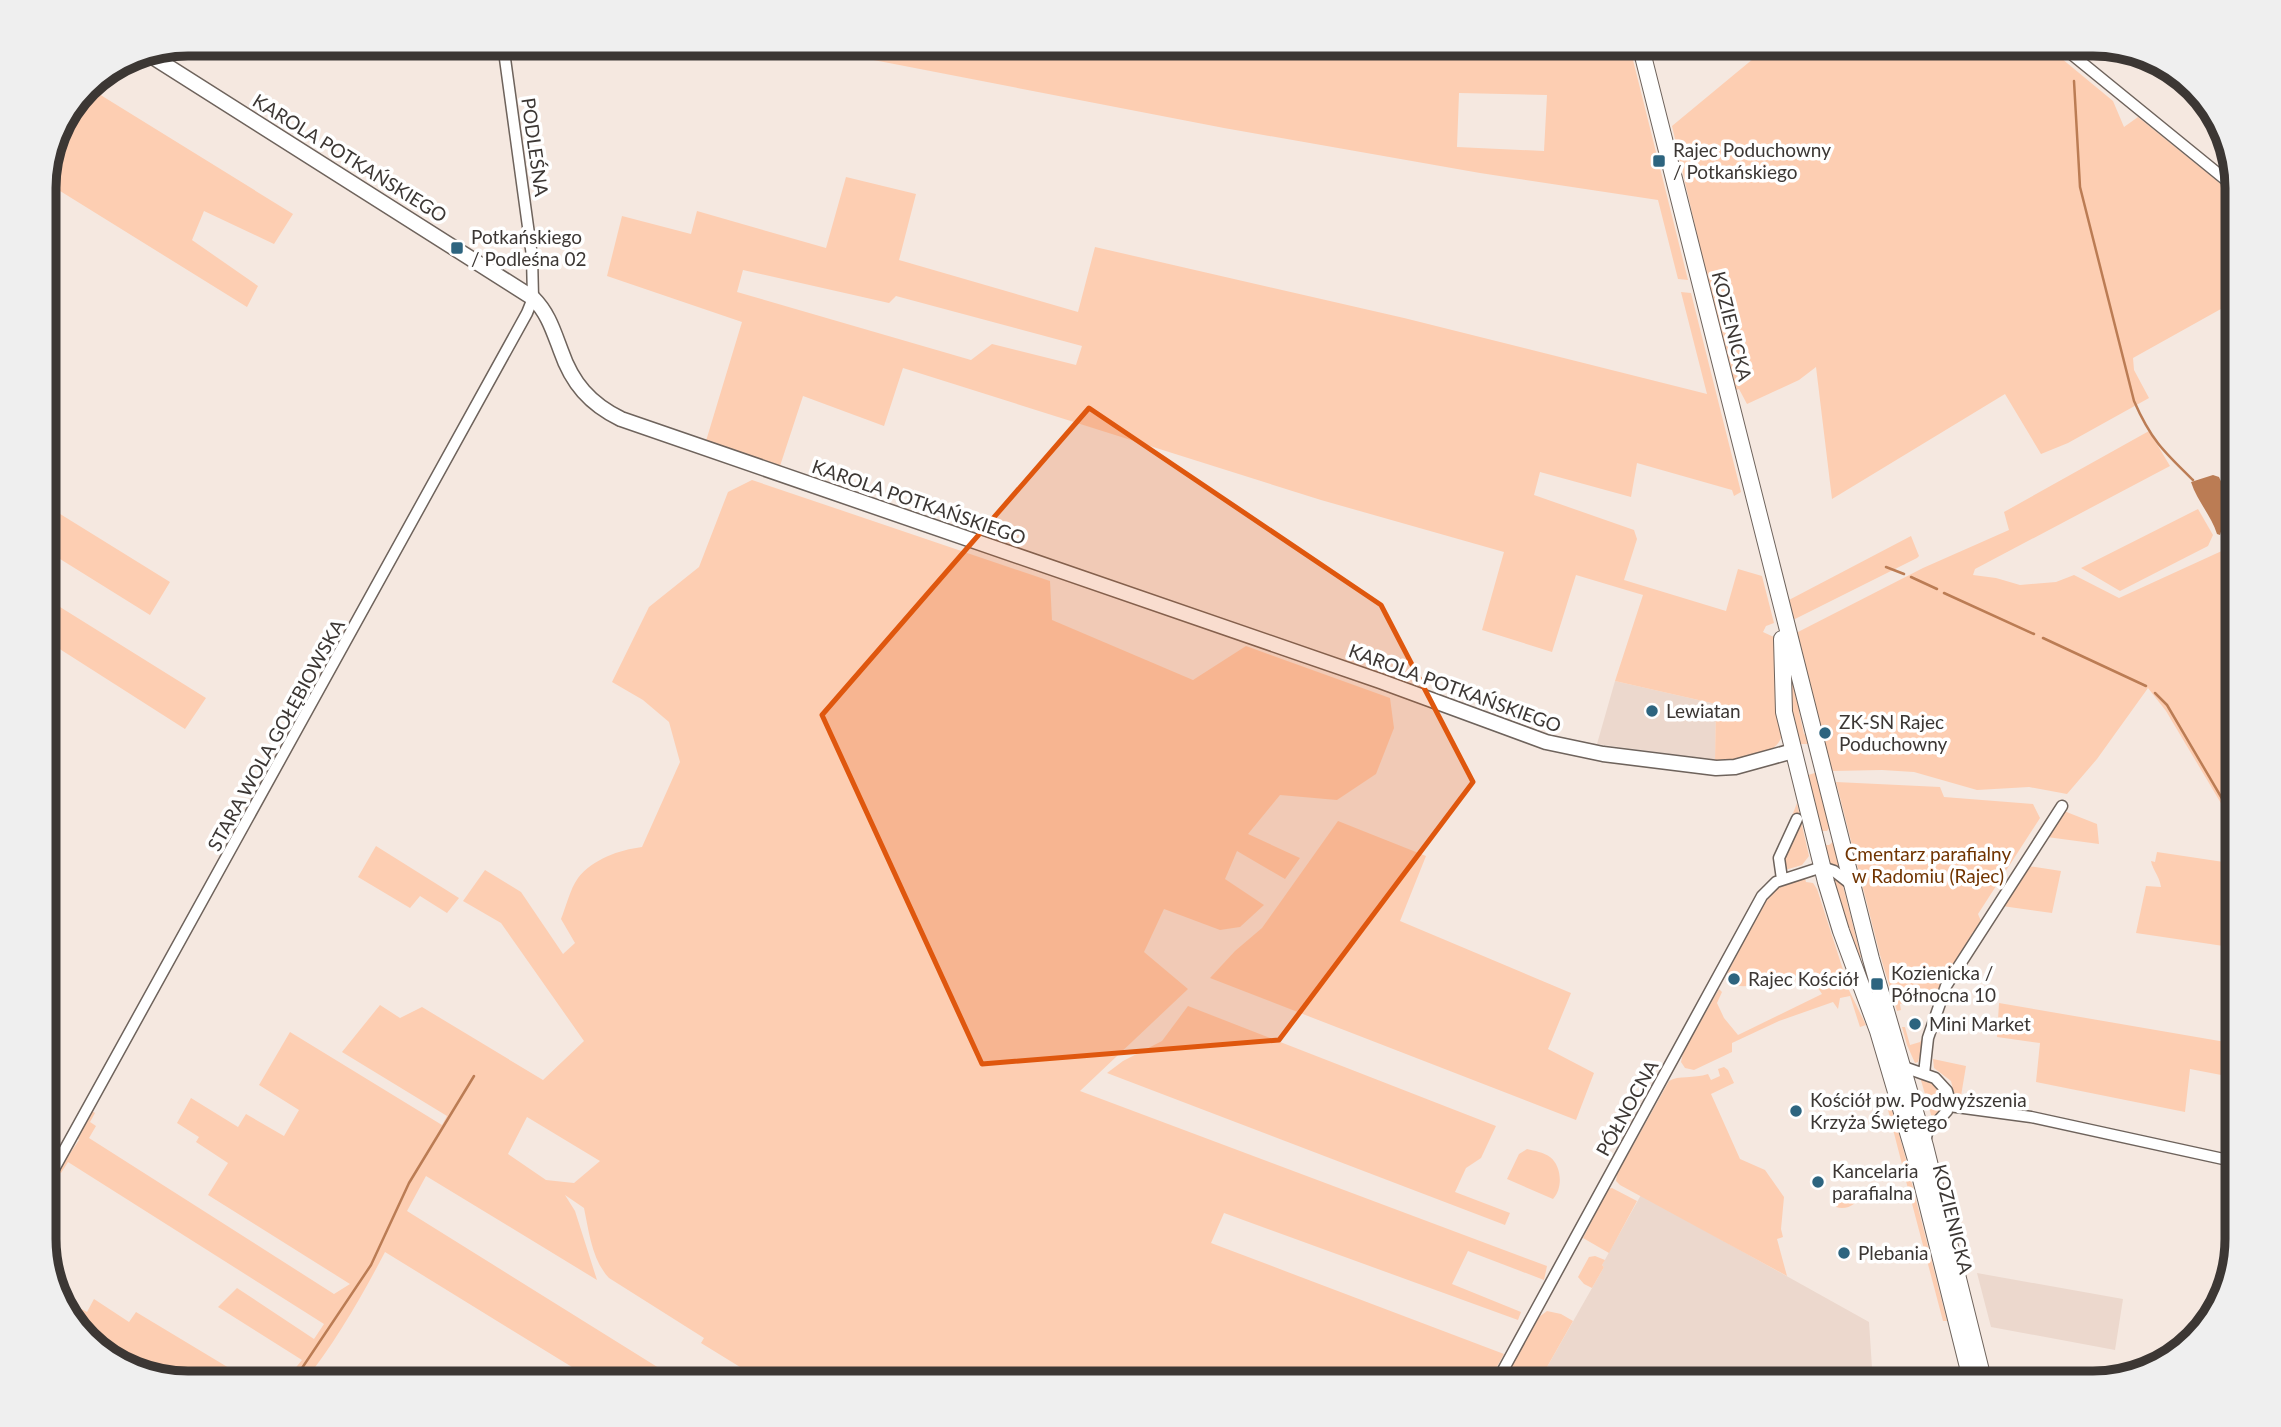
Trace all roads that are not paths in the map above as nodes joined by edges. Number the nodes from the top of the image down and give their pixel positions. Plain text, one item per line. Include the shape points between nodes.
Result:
1 (505, 56) edge
2 (1647, 56) edge
3 (2074, 56) edge
4 (157, 59) edge
5 (2225, 179) edge
6 (533, 298) junction
7 (1783, 619) junction
8 (1807, 753) junction
9 (1769, 758) junction
10 (1798, 770) junction
11 (2062, 806) dead end
12 (1797, 819) dead end
13 (1837, 827) junction
14 (1814, 834) junction
15 (1819, 873) junction
16 (1782, 880) junction
17 (1852, 884) junction
18 (1900, 1066) junction
19 (1924, 1074) junction
20 (1949, 1106) junction
21 (1902, 1112) junction
22 (1925, 1125) junction
23 (2225, 1159) edge
24 (56, 1165) edge
25 (1503, 1371) edge
26 (1969, 1371) edge
27 (1981, 1371) edge

1 - 6 street, PODLEŚNA via 532,256
2 - 7 main road, KOZIENICKA
3 - 5 street
4 - 6 street, KAROLA POTKAŃSKIEGO
6 - 9 street, KAROLA POTKAŃSKIEGO via 546,312 570,374 582,391 610,413 635,424 1380,681 1546,743 1716,768
6 - 24 street, STARA WOLA GOŁĘBIOWSKA
7 - 8 main road, KOZIENICKA
7 - 8 main road, KOZIENICKA via 1784,712
8 - 9 street, KAROLA POTKAŃSKIEGO
8 - 10 main road
8 - 13 main road, KOZIENICKA
9 - 10 street via 1782,759
10 - 14 main road, KOZIENICKA
11 - 19 street via 1946,986 1928,1038
12 - 16 street via 1779,858
13 - 14 main road via 1830,838
13 - 17 main road, KOZIENICKA
14 - 15 main road, KOZIENICKA
15 - 16 street, PÓŁNOCNA
15 - 17 street via 1834,871
15 - 21 main road, KOZIENICKA via 1878,1031
16 - 25 street, PÓŁNOCNA via 1756,905
17 - 18 main road, KOZIENICKA
18 - 19 street
18 - 22 main road, KOZIENICKA
19 - 20 street via 1944,1085
20 - 22 street via 1944,1117
20 - 23 street via 2031,1117
21 - 22 street
21 - 26 main road, KOZIENICKA
22 - 27 main road, KOZIENICKA via 1925,1146

